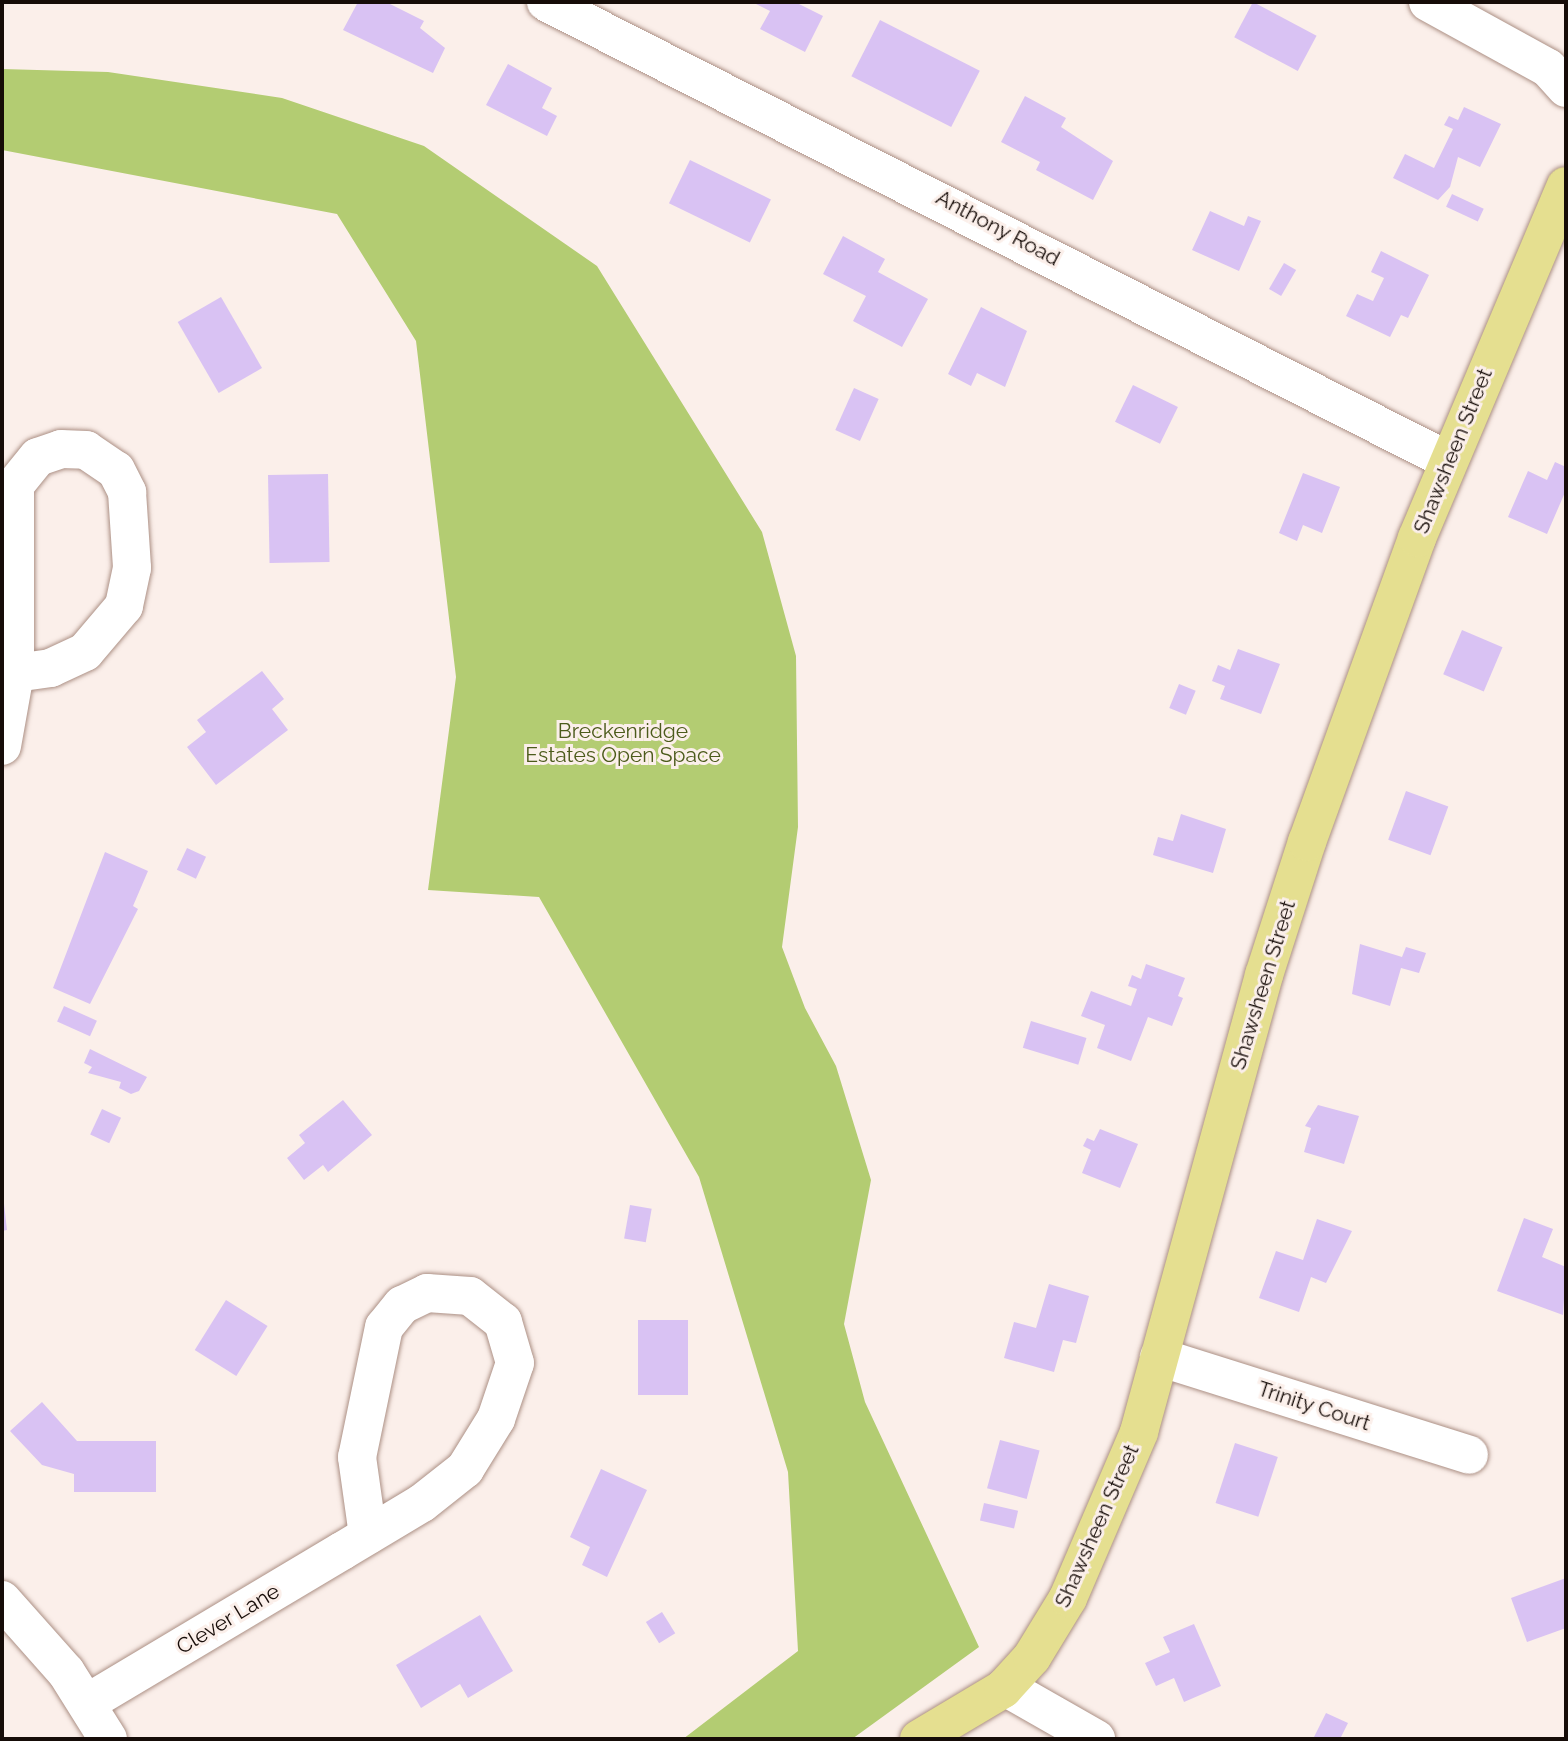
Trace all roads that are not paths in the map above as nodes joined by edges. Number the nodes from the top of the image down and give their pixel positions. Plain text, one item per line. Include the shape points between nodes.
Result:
1 (546, 2) edge
2 (1428, 2) edge
3 (1566, 88) edge
4 (1566, 186) edge
5 (1447, 460) junction
6 (15, 673) junction
7 (2, 746) edge
8 (1159, 1357) junction
9 (1469, 1455) dead end
10 (369, 1535) junction
11 (2, 1600) edge
12 (1005, 1687) junction
13 (87, 1703) junction
14 (108, 1739) edge
15 (919, 1739) edge
16 (1096, 1739) edge

1 - 5 street, Anthony Road
2 - 3 street via 1548,68
4 - 5 main road, Shawsheen Street
5 - 8 main road, Shawsheen Street via 1264,975
6 - 6 street via 15,485 38,457 61,449 86,450 116,470 127,492 132,568 124,606 85,652 51,668
6 - 7 street
8 - 9 street, Trinity Court
8 - 12 main road, Shawsheen Street via 1139,1432 1068,1598 1032,1657
10 - 10 street, Clever Lane via 458,1476 504,1400 514,1363 510,1335 494,1311 470,1296 427,1293 402,1306 384,1327 357,1457
10 - 13 street, Clever Lane
11 - 13 street
12 - 15 main road, Shawsheen Street
12 - 16 street
13 - 14 street

